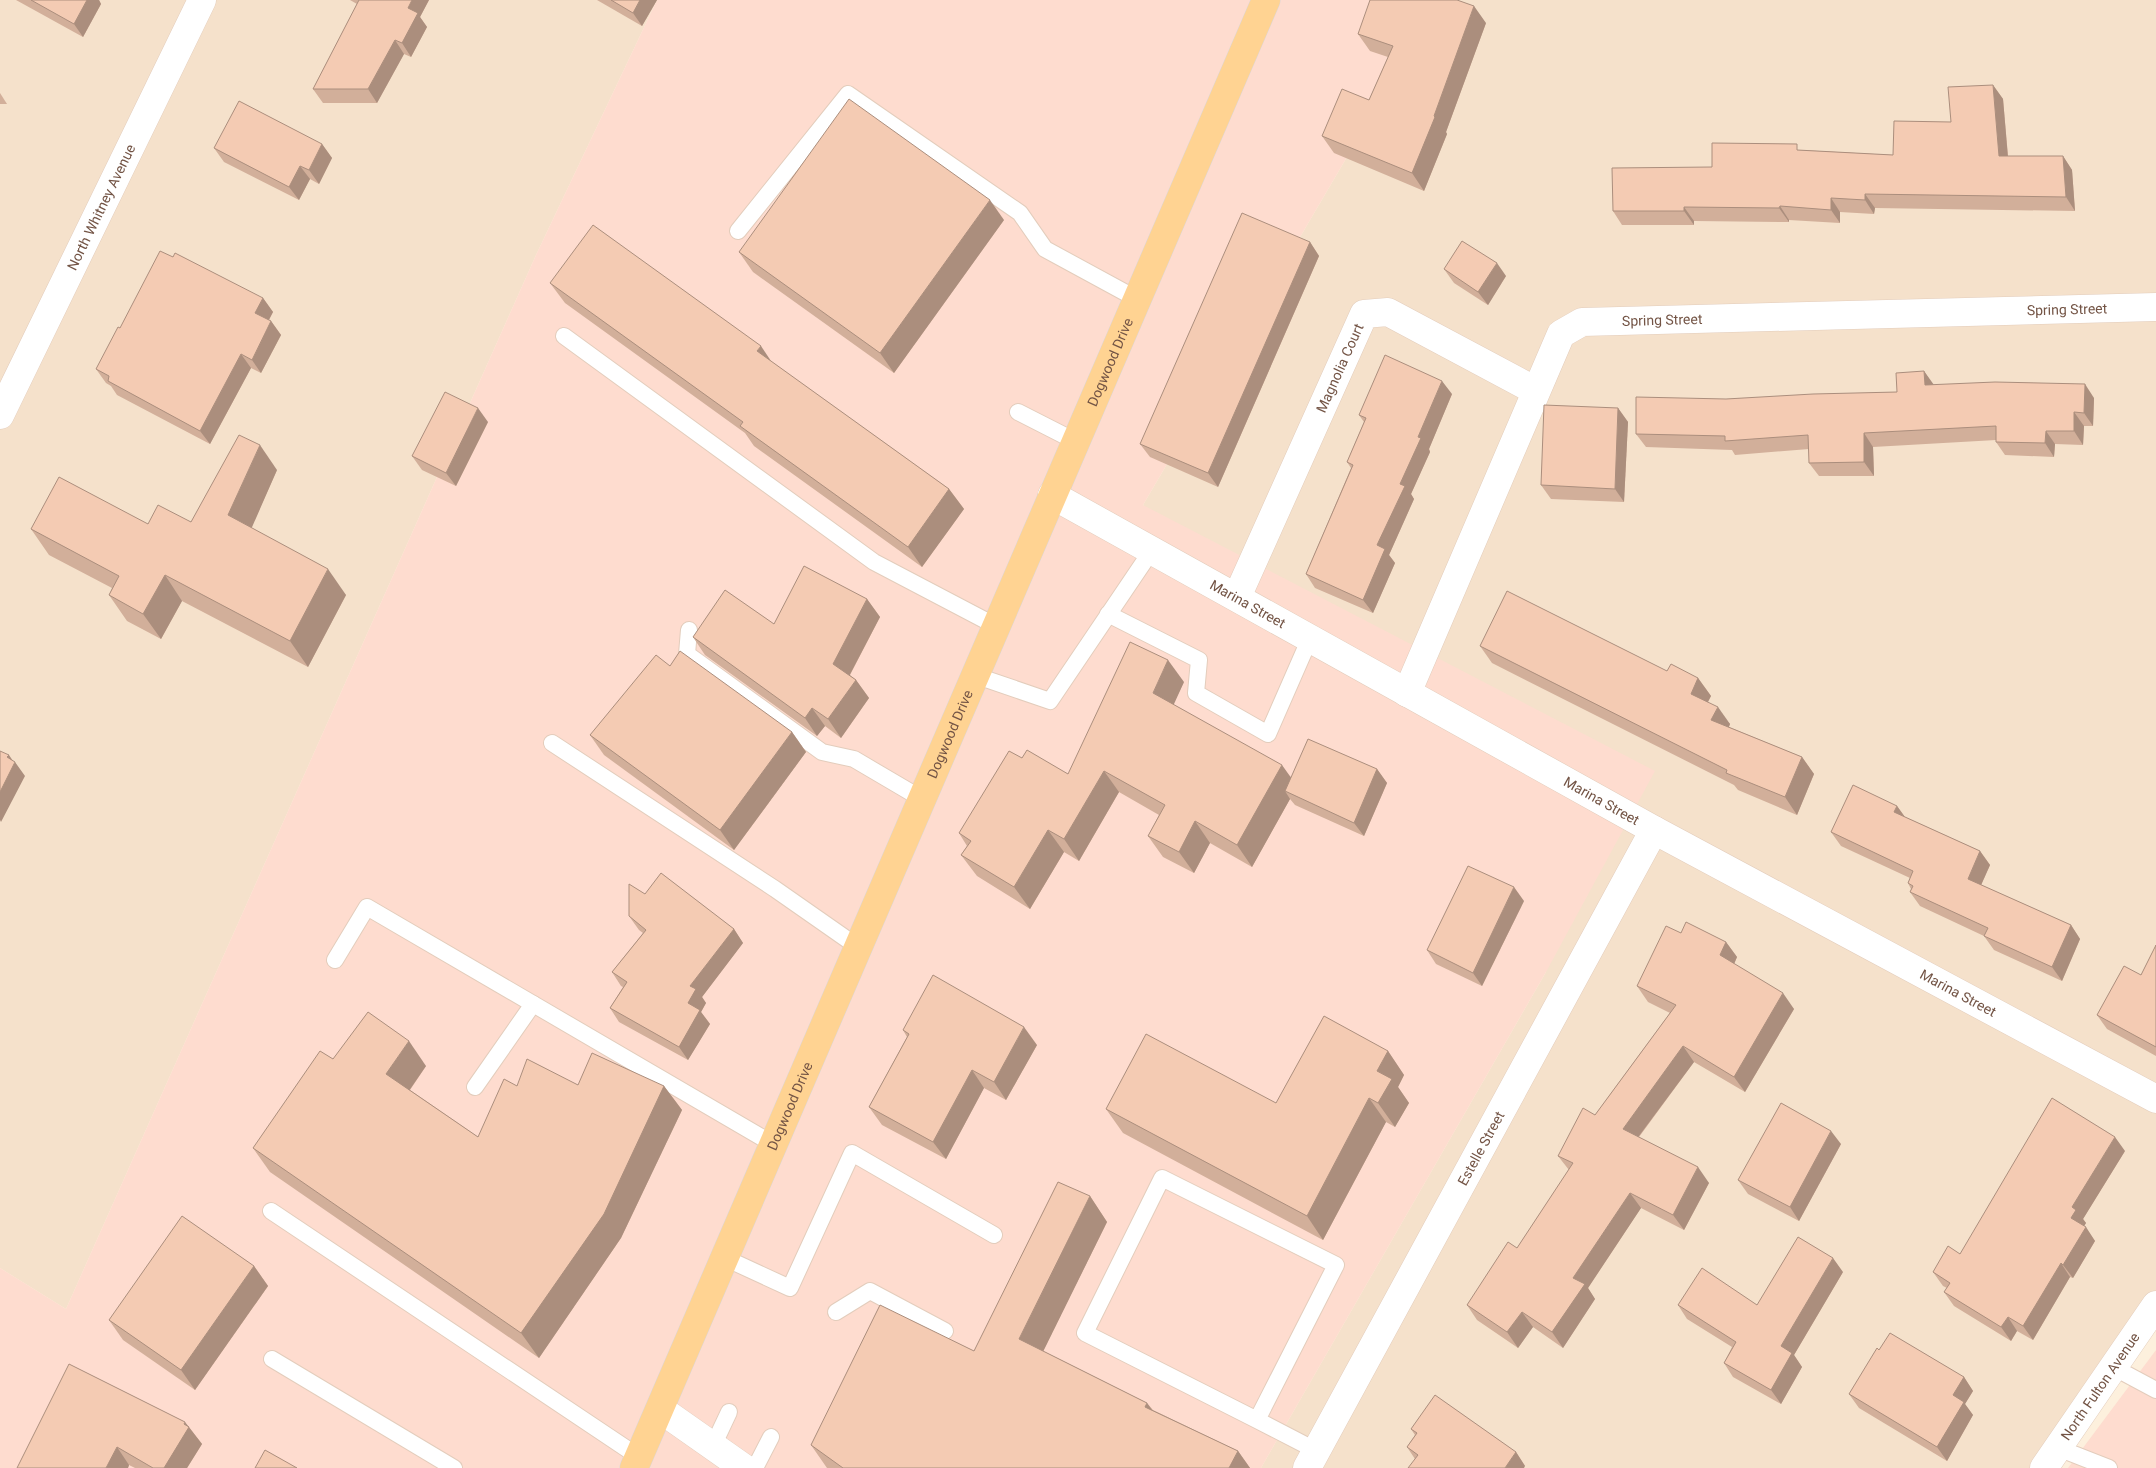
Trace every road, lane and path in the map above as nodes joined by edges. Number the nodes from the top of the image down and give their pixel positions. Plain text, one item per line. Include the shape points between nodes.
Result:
1 (202, 0) edge
2 (1266, 0) edge
3 (738, 231) dead end
4 (1136, 299) junction
5 (2156, 307) edge
6 (564, 336) dead end
7 (1536, 391) junction
8 (1018, 412) dead end
9 (0, 415) edge
10 (1075, 441) junction
11 (1052, 495) junction
12 (1152, 550) junction
13 (1237, 597) junction
14 (1108, 614) junction
15 (996, 626) junction
16 (689, 630) dead end
17 (1310, 638) junction
18 (974, 675) junction
19 (1407, 692) junction
20 (552, 742) dead end
21 (922, 799) junction
22 (1654, 830) junction
23 (858, 947) junction
24 (335, 960) dead end
25 (533, 1004) junction
26 (475, 1087) dead end
27 (2156, 1099) edge
28 (773, 1144) junction
29 (271, 1211) dead end
30 (994, 1235) dead end
31 (725, 1258) junction
32 (2156, 1305) edge
33 (836, 1312) dead end
34 (945, 1332) dead end
35 (272, 1359) dead end
36 (2113, 1367) junction
37 (2156, 1390) edge
38 (660, 1409) junction
39 (729, 1412) dead end
40 (1257, 1420) junction
41 (770, 1437) dead end
42 (713, 1446) junction
43 (2051, 1458) edge
44 (1312, 1459) edge
45 (637, 1463) edge
46 (454, 1468) edge
47 (744, 1468) edge
48 (755, 1468) edge
49 (2109, 1468) edge

1 - 9 street, North Whitney Avenue
2 - 4 main road, Dogwood Drive
3 - 4 lane via 848,94 1020,213 1045,249
4 - 10 main road, Dogwood Drive
5 - 7 street, Spring Street via 1582,322 1561,334
6 - 15 lane via 874,562
7 - 13 street, Magnolia Court via 1388,312 1364,314
7 - 19 street, Spring Street
8 - 10 lane
10 - 11 main road, Dogwood Drive
11 - 12 street, Marina Street
11 - 15 main road, Dogwood Drive
12 - 13 street, Marina Street
12 - 14 lane
13 - 17 street, Marina Street
14 - 17 lane via 1199,660 1196,692 1268,734
14 - 18 lane via 1050,700
15 - 18 main road, Dogwood Drive
16 - 21 lane via 687,654 822,752 854,759
17 - 19 street, Marina Street
18 - 21 main road, Dogwood Drive
19 - 22 street, Marina Street
20 - 23 lane
21 - 23 main road, Dogwood Drive
22 - 27 street, Marina Street
22 - 44 street, Estelle Street
23 - 28 main road, Dogwood Drive
24 - 25 lane via 367,907
25 - 26 lane
25 - 28 lane
28 - 31 main road, Dogwood Drive
29 - 45 lane
30 - 31 lane via 852,1153 790,1288
31 - 38 main road, Dogwood Drive
32 - 36 street, North Fulton Avenue
33 - 34 lane via 870,1291
35 - 46 lane
36 - 37 lane
36 - 43 street, North Fulton Avenue
38 - 42 street
38 - 45 main road, Dogwood Drive
39 - 42 lane
40 - 40 lane via 1085,1333 1162,1178 1336,1265
40 - 44 lane
41 - 48 lane
42 - 47 street
43 - 49 lane

